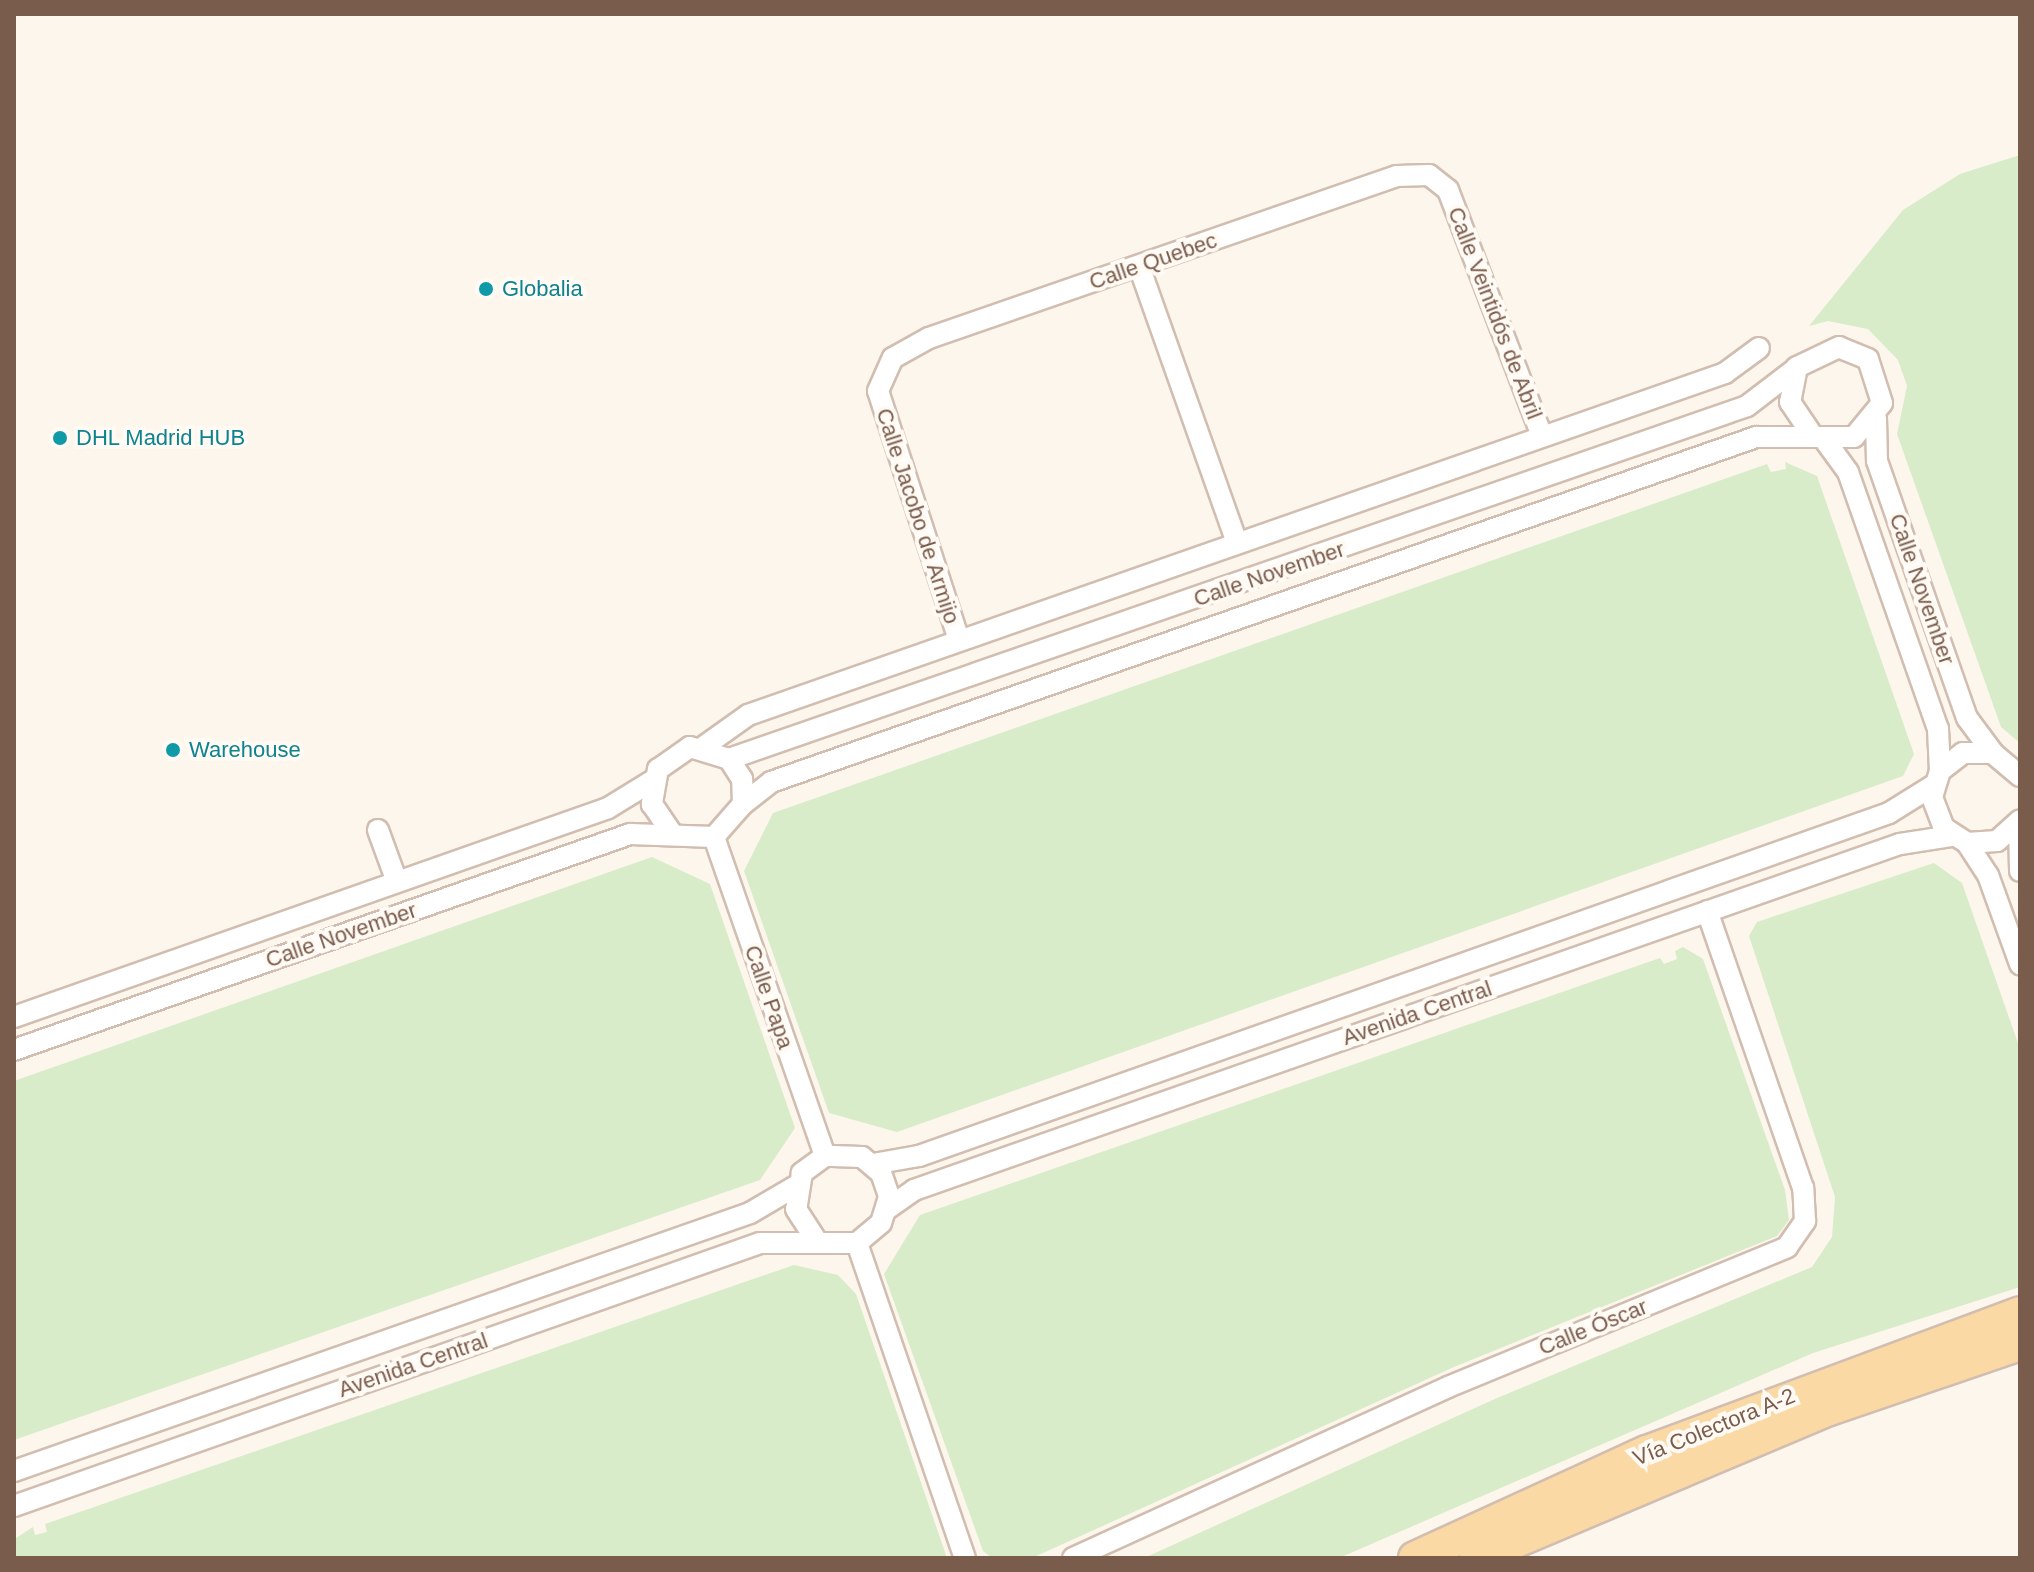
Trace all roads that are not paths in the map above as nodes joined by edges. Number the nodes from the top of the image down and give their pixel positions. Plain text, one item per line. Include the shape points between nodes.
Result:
1 (1448, 190) joint
2 (1139, 266) junction
3 (1759, 348) dead end
4 (1797, 367) junction
5 (878, 391) joint
6 (1876, 418) junction
7 (1542, 436) junction
8 (1817, 436) junction
9 (1237, 543) junction
10 (959, 640) junction
11 (703, 747) junction
12 (1993, 753) junction
13 (729, 759) junction
14 (2020, 776) edge
15 (1937, 778) junction
16 (652, 781) junction
17 (743, 804) junction
18 (2020, 821) edge
19 (378, 830) dead end
20 (671, 832) junction
21 (714, 837) junction
22 (1960, 840) junction
23 (2020, 871) edge
24 (397, 882) junction
25 (1707, 911) junction
26 (2020, 964) edge
27 (14, 1017) edge
28 (14, 1050) edge
29 (825, 1156) junction
30 (873, 1164) junction
31 (796, 1186) junction
32 (887, 1209) junction
33 (815, 1238) junction
34 (857, 1243) junction
35 (2020, 1313) edge
36 (2020, 1344) edge
37 (14, 1471) edge
38 (14, 1506) edge
39 (965, 1558) edge
40 (1073, 1558) edge
41 (1415, 1558) edge
42 (1476, 1558) edge

1 - 2 street, Calle Quebec via 1429,175 1397,176
1 - 7 street, Calle Veintidós de Abril
2 - 5 street, Calle Quebec via 909,346 885,366
2 - 9 street
3 - 7 street, Calle November via 1725,373
4 - 6 street via 1823,349 1855,350 1883,387
4 - 8 street via 1790,402
4 - 13 street, Calle November via 1747,406
5 - 10 street, Calle Jacobo de Armijo
6 - 8 street via 1854,437
6 - 12 street, Calle November via 1877,461 1967,718
7 - 9 street, Calle November
8 - 15 street, Calle November via 1848,472 1938,729
8 - 17 street, Calle November via 1756,437 771,782
9 - 10 street, Calle November
10 - 11 street, Calle November via 748,715
11 - 13 street
11 - 16 street via 677,751
12 - 14 street, Calle November
12 - 15 street, Avenida Central via 1963,753
13 - 17 street via 742,779
15 - 22 street, Calle November via 1933,808
15 - 30 street, Avenida Central via 1889,813 911,1159
16 - 20 street via 656,815
16 - 24 street, Calle November via 618,804
17 - 21 street
18 - 22 street, Avenida Central via 1997,841
18 - 23 street
19 - 24 street, Calle November
20 - 21 street
20 - 28 street, Calle November via 618,838
21 - 29 street, Calle Papa
22 - 25 street, Avenida Central via 1913,839
22 - 26 street via 1988,875
24 - 27 street, Calle November
25 - 32 street, Avenida Central via 914,1190
25 - 40 street, Calle Óscar via 1803,1188 1805,1221 1787,1247 1448,1387
29 - 30 street via 850,1153
29 - 31 street
30 - 32 street via 886,1184
31 - 33 street via 800,1220
31 - 37 street, Avenida Central via 750,1213
32 - 34 street
33 - 34 street
33 - 38 street, Avenida Central via 760,1243
34 - 39 street
35 - 41 main road, Vía Colectora A-2 via 1647,1452
36 - 42 main road, Vía Colectora A-2 via 1829,1409

